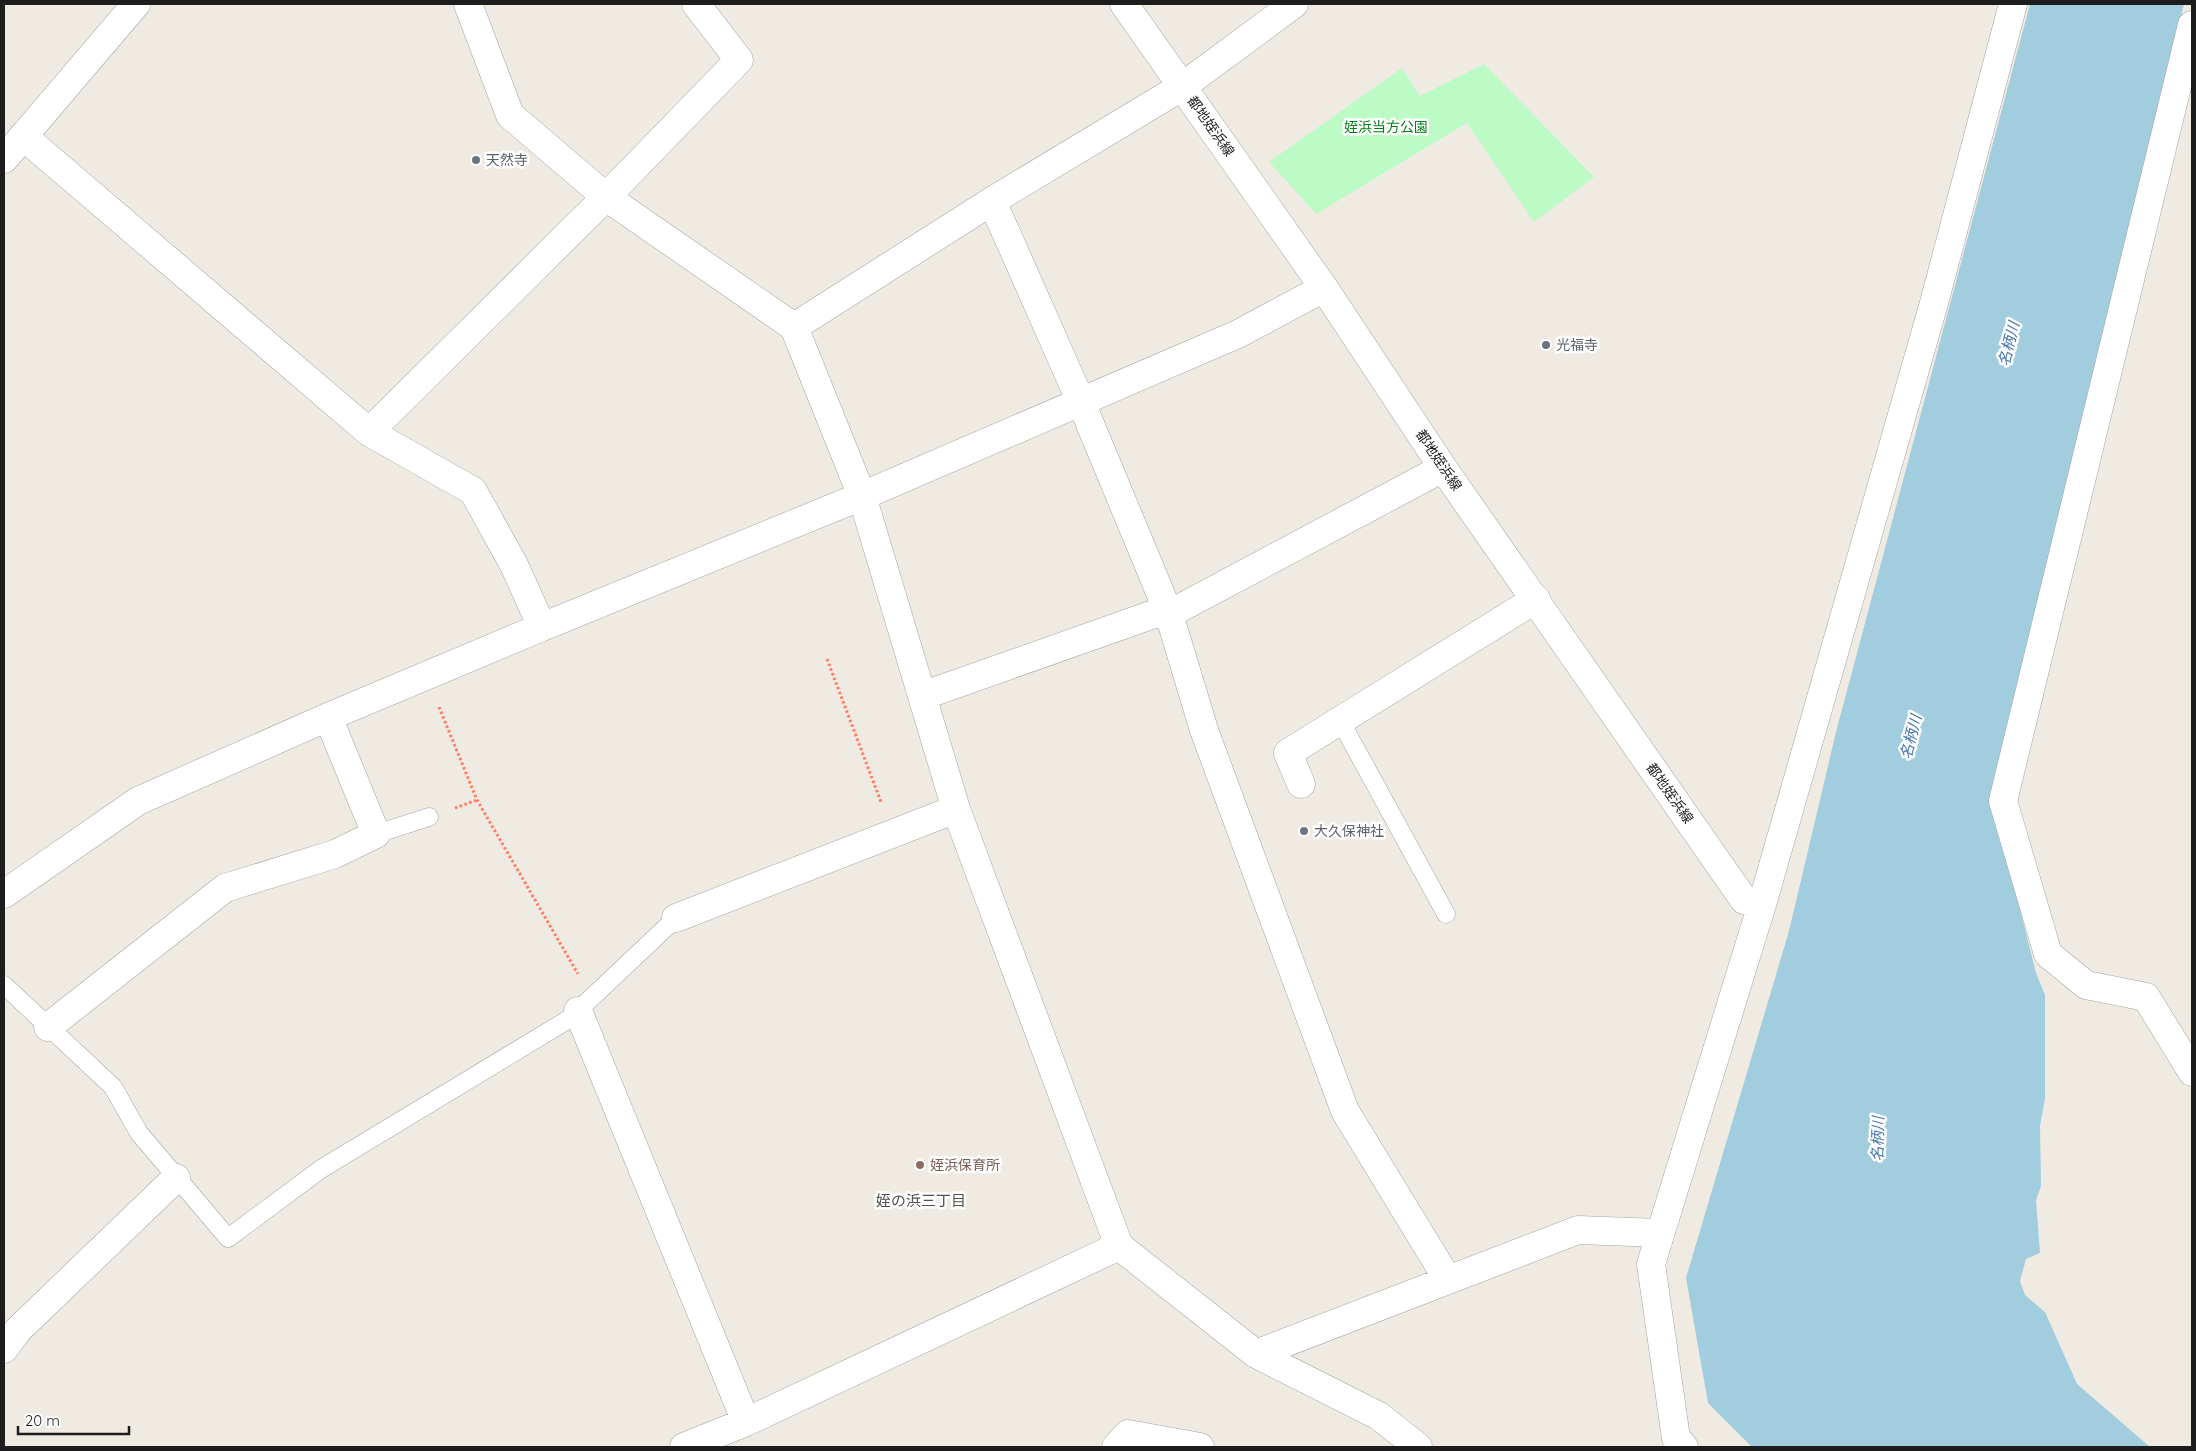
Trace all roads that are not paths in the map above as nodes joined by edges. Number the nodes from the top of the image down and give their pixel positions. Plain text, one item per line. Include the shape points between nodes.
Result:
1 (136, 4) edge
2 (468, 4) edge
3 (696, 4) edge
4 (1124, 4) edge
5 (1294, 4) edge
6 (2013, 4) edge
7 (2192, 24) edge
8 (1183, 86) junction
9 (24, 136) junction
10 (4, 159) edge
11 (606, 197) junction
12 (992, 201) junction
13 (1324, 288) junction
14 (794, 327) junction
15 (1081, 402) junction
16 (369, 432) junction
17 (1443, 468) junction
18 (862, 496) junction
19 (1536, 599) junction
20 (1169, 614) junction
21 (542, 626) junction
22 (922, 696) junction
23 (328, 717) junction
24 (1341, 722) junction
25 (1301, 784) dead end
26 (956, 809) junction
27 (429, 817) dead end
28 (376, 834) junction
29 (4, 894) edge
30 (1763, 901) junction
31 (1446, 914) dead end
32 (676, 918) joint
33 (4, 985) edge
34 (585, 1005) junction
35 (48, 1027) junction
36 (2192, 1072) edge
37 (176, 1178) junction
38 (1660, 1233) junction
39 (1119, 1246) junction
40 (1448, 1280) junction
41 (4, 1349) edge
42 (1256, 1354) junction
43 (746, 1422) junction
44 (684, 1447) edge
45 (1116, 1447) edge
46 (1200, 1447) edge
47 (1418, 1447) edge
48 (1684, 1447) edge

1 - 9 street
2 - 11 street via 510,115
3 - 11 street via 739,60
4 - 8 street, 都地姪浜線
5 - 8 street
6 - 30 street via 1931,313
7 - 36 street via 2003,801 2048,954 2086,985 2146,997
8 - 12 street
8 - 13 street, 都地姪浜線
9 - 10 street
9 - 16 street
11 - 14 street
11 - 16 street
12 - 14 street
12 - 15 street
13 - 15 street via 1238,334
13 - 17 street, 都地姪浜線
14 - 18 street
15 - 18 street
15 - 20 street
16 - 21 street via 474,491
17 - 19 street, 都地姪浜線
17 - 20 street
18 - 21 street
18 - 22 street
19 - 24 street
19 - 30 street, 都地姪浜線 via 1744,900
20 - 22 street via 1154,614
20 - 40 street via 1204,730 1345,1111
21 - 23 street
22 - 26 street
23 - 28 street
23 - 29 street via 138,802
24 - 25 street via 1288,753
24 - 31 lane
26 - 32 street
26 - 39 street
27 - 28 lane
28 - 35 street via 335,854 225,888
30 - 38 street
32 - 34 lane
33 - 35 lane
34 - 37 lane via 569,1019 321,1169 228,1238
34 - 43 street
35 - 37 lane via 113,1087 139,1133
37 - 41 street via 18,1330
38 - 40 street via 1578,1230
38 - 48 street via 1651,1264 1676,1438
39 - 42 street
39 - 43 street
40 - 42 street
42 - 47 street via 1379,1416
43 - 44 street
45 - 46 street via 1128,1434

